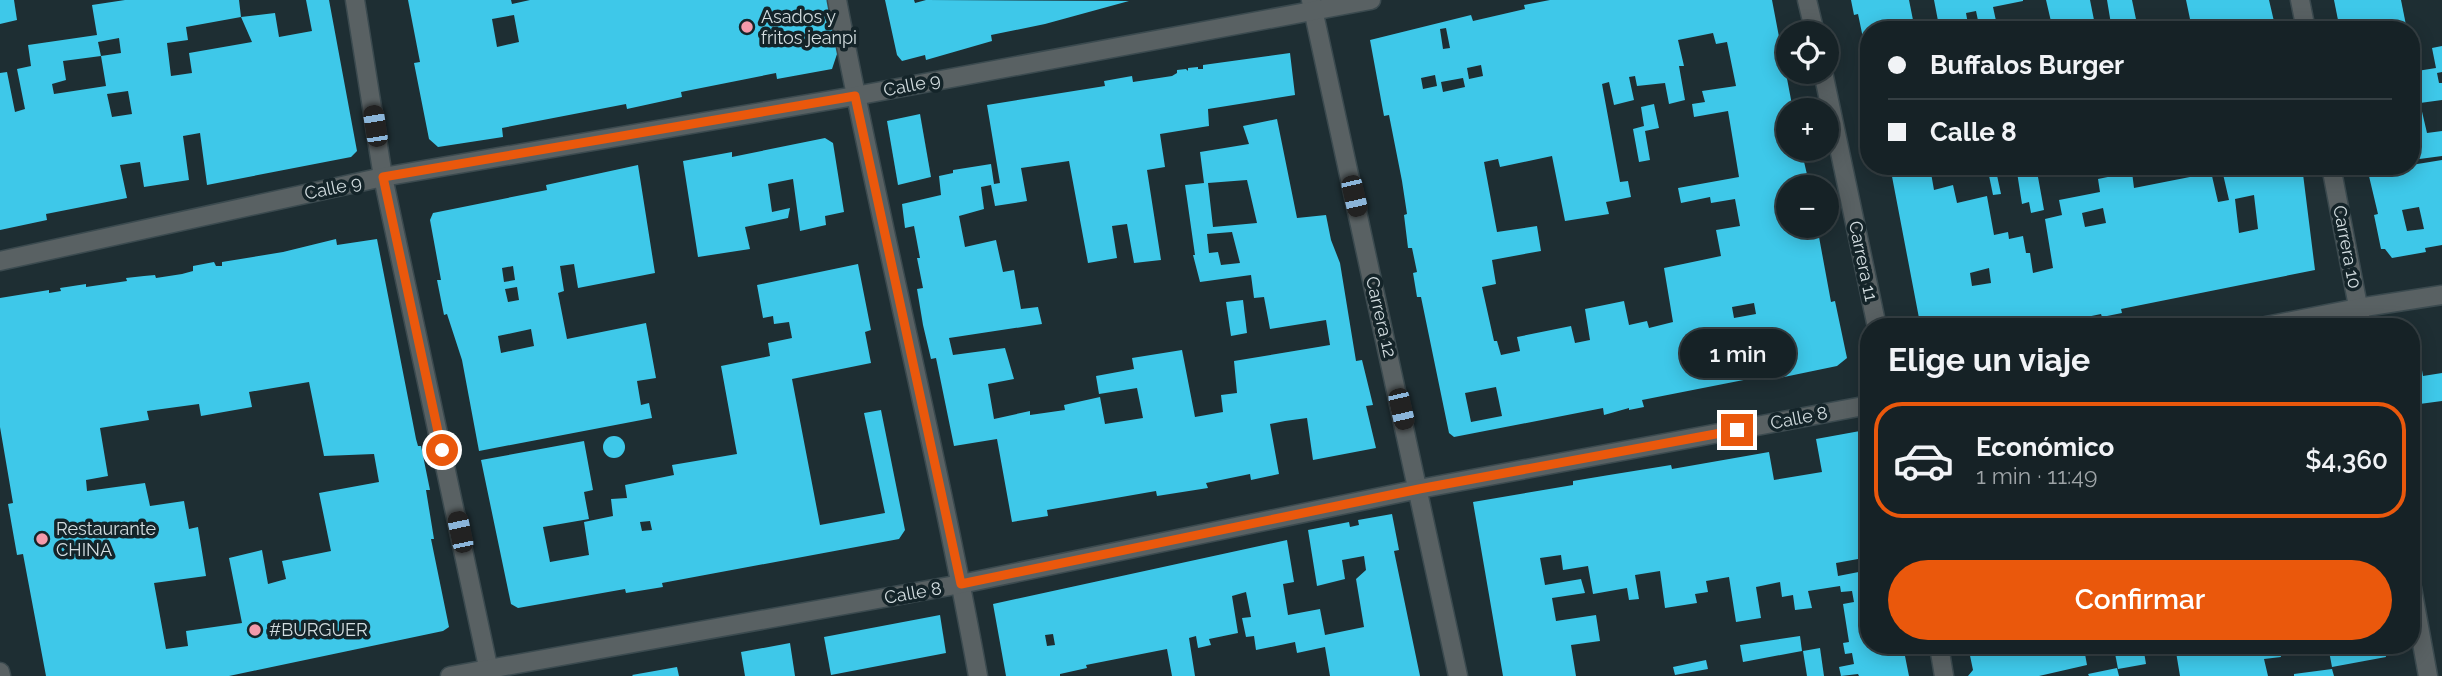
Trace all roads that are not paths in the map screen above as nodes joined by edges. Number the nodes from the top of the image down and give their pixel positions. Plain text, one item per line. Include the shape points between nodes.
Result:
1 (355, 0) edge
2 (837, 0) edge
3 (1371, 0) edge
4 (1807, 0) edge
5 (2300, 0) edge
6 (1311, 5) edge
7 (1812, 21) edge
8 (2304, 21) edge
9 (1826, 84) edge
10 (855, 96) junction
11 (2334, 175) edge
12 (383, 177) junction
13 (0, 261) edge
14 (2442, 295) edge
15 (2358, 308) junction
16 (1875, 318) edge
17 (2307, 318) edge
18 (2360, 318) edge
19 (1860, 407) edge
20 (1419, 489) junction
21 (961, 584) junction
22 (2420, 632) edge
23 (1940, 654) edge
24 (490, 673) edge
25 (450, 676) edge
26 (978, 676) edge
27 (1458, 676) edge
28 (1944, 676) edge
29 (2428, 676) edge

1 - 12 street
2 - 10 street
3 - 6 street, Calle 9
4 - 7 street
5 - 8 street
6 - 10 street, Calle 9
6 - 20 street, Carrera 12
9 - 16 street, Carrera 11
10 - 12 street, Calle 9
10 - 21 street
11 - 15 street, Carrera 10
12 - 13 street, Calle 9
12 - 24 street
14 - 15 street
15 - 17 street
15 - 18 street, Carrera 10
19 - 20 street, Calle 8
20 - 21 street, Calle 8
20 - 27 street, Carrera 12
21 - 24 street, Calle 8
21 - 26 street
22 - 29 street
23 - 28 street
24 - 25 street, Calle 8

